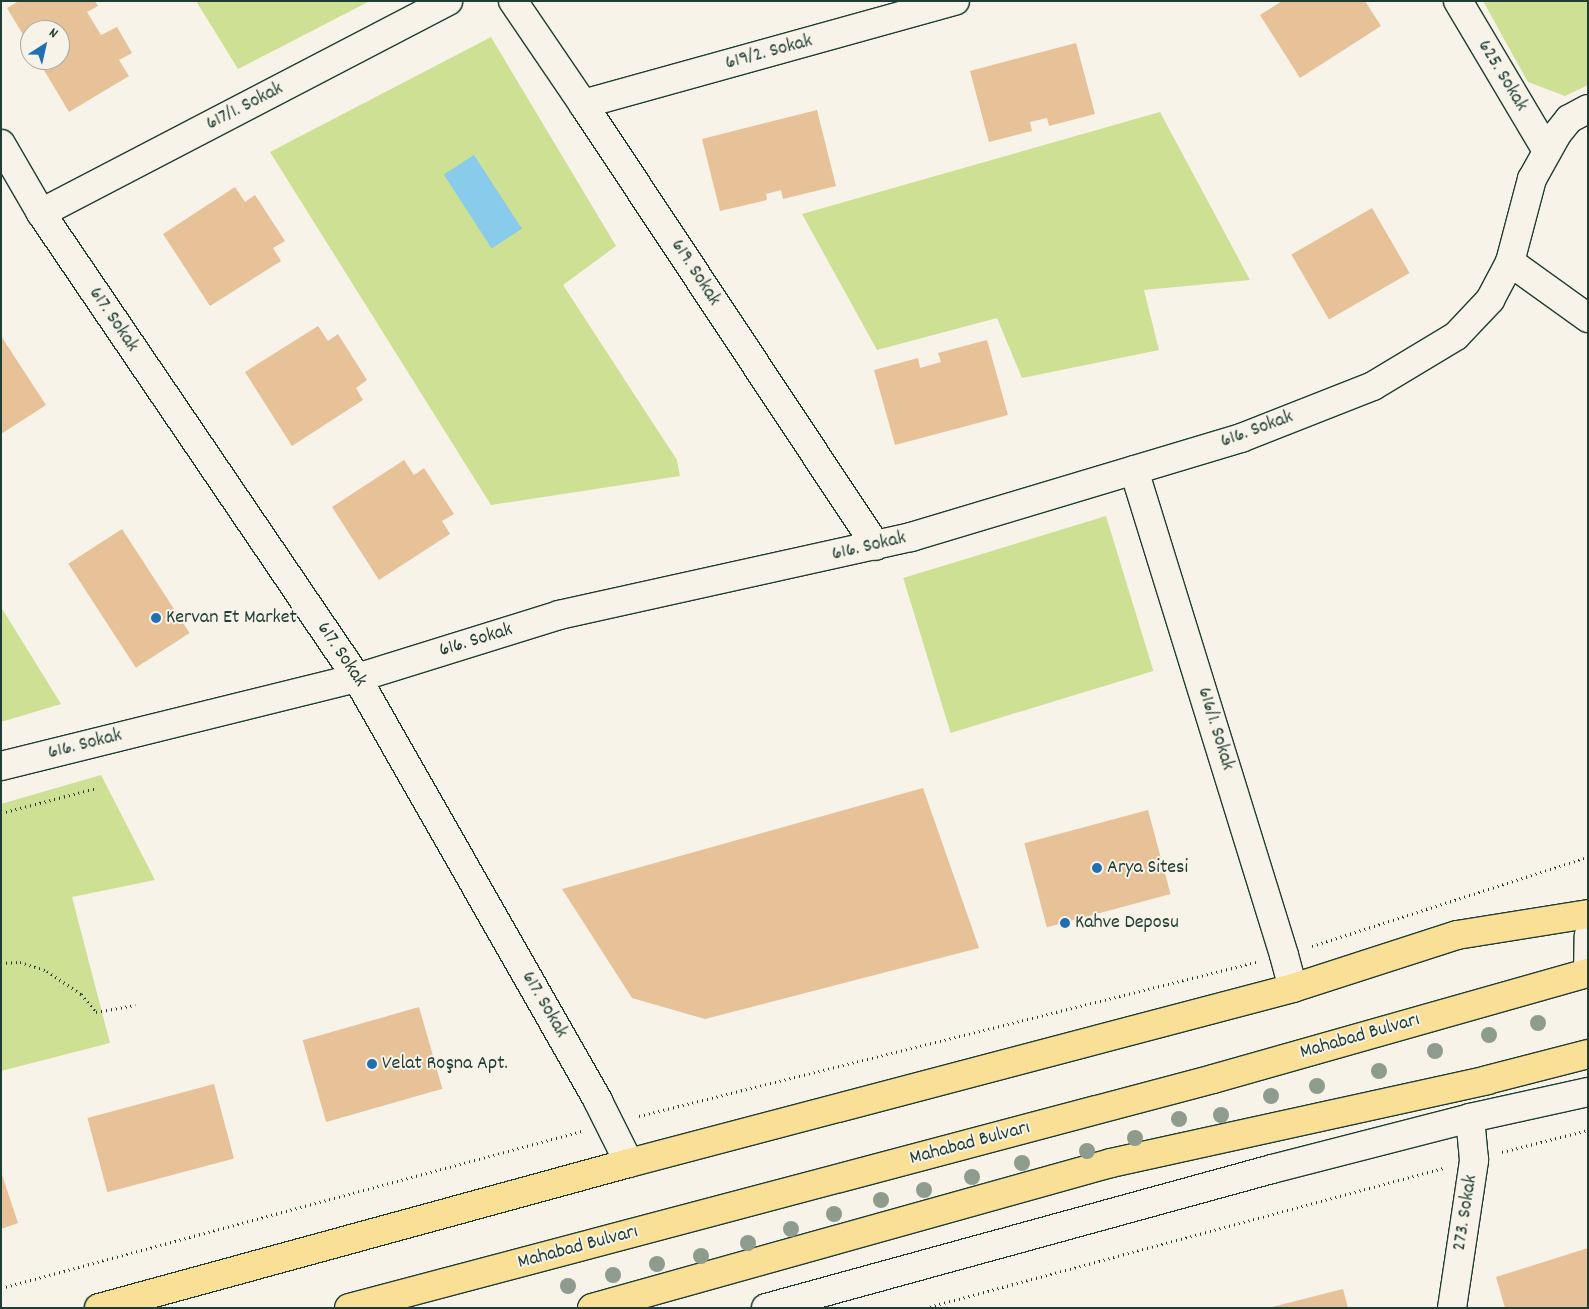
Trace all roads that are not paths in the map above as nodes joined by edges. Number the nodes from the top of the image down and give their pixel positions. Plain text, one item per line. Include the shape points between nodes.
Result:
1 (448, 1) edge
2 (513, 1) edge
3 (955, 1) edge
4 (1458, 1) edge
5 (583, 104) junction
6 (1588, 109) edge
7 (1, 144) edge
8 (1547, 151) junction
9 (10, 178) edge
10 (41, 213) junction
11 (1510, 262) junction
12 (1588, 318) edge
13 (1134, 470) junction
14 (876, 546) junction
15 (358, 678) junction
16 (1, 766) edge
17 (1588, 916) edge
18 (1585, 973) edge
19 (1292, 988) junction
20 (1588, 1054) edge
21 (1588, 1092) edge
22 (1470, 1118) junction
23 (629, 1163) junction
24 (100, 1308) edge
25 (349, 1308) edge
26 (592, 1308) edge
27 (766, 1308) edge
28 (1452, 1308) edge

1 - 10 street, 617/1. Sokak
2 - 5 street, 619. Sokak
3 - 5 street, 619/2. Sokak
4 - 8 street, 625. Sokak
5 - 14 street, 619. Sokak
6 - 8 street, 616. Sokak via 1569,119
7 - 9 street, 617. Sokak
8 - 11 street, 616. Sokak via 1532,178
9 - 10 street, 617. Sokak
10 - 15 street, 617. Sokak
11 - 12 street
11 - 13 street, 616. Sokak via 1490,300 1456,336 1373,386 1241,438
13 - 14 street, 616. Sokak
13 - 19 street, 616/1. Sokak
14 - 15 street, 616. Sokak via 559,615
15 - 16 street, 616. Sokak
15 - 23 street, 617. Sokak
17 - 18 lane via 1584,935
17 - 19 main road via 1457,935
18 - 25 main road, Mahabad Bulvarı via 1213,1080
19 - 23 main road
20 - 26 main road via 1487,1080 1112,1163
21 - 22 street
22 - 27 street
22 - 28 street, 273. Sokak via 1474,1160
23 - 24 main road

